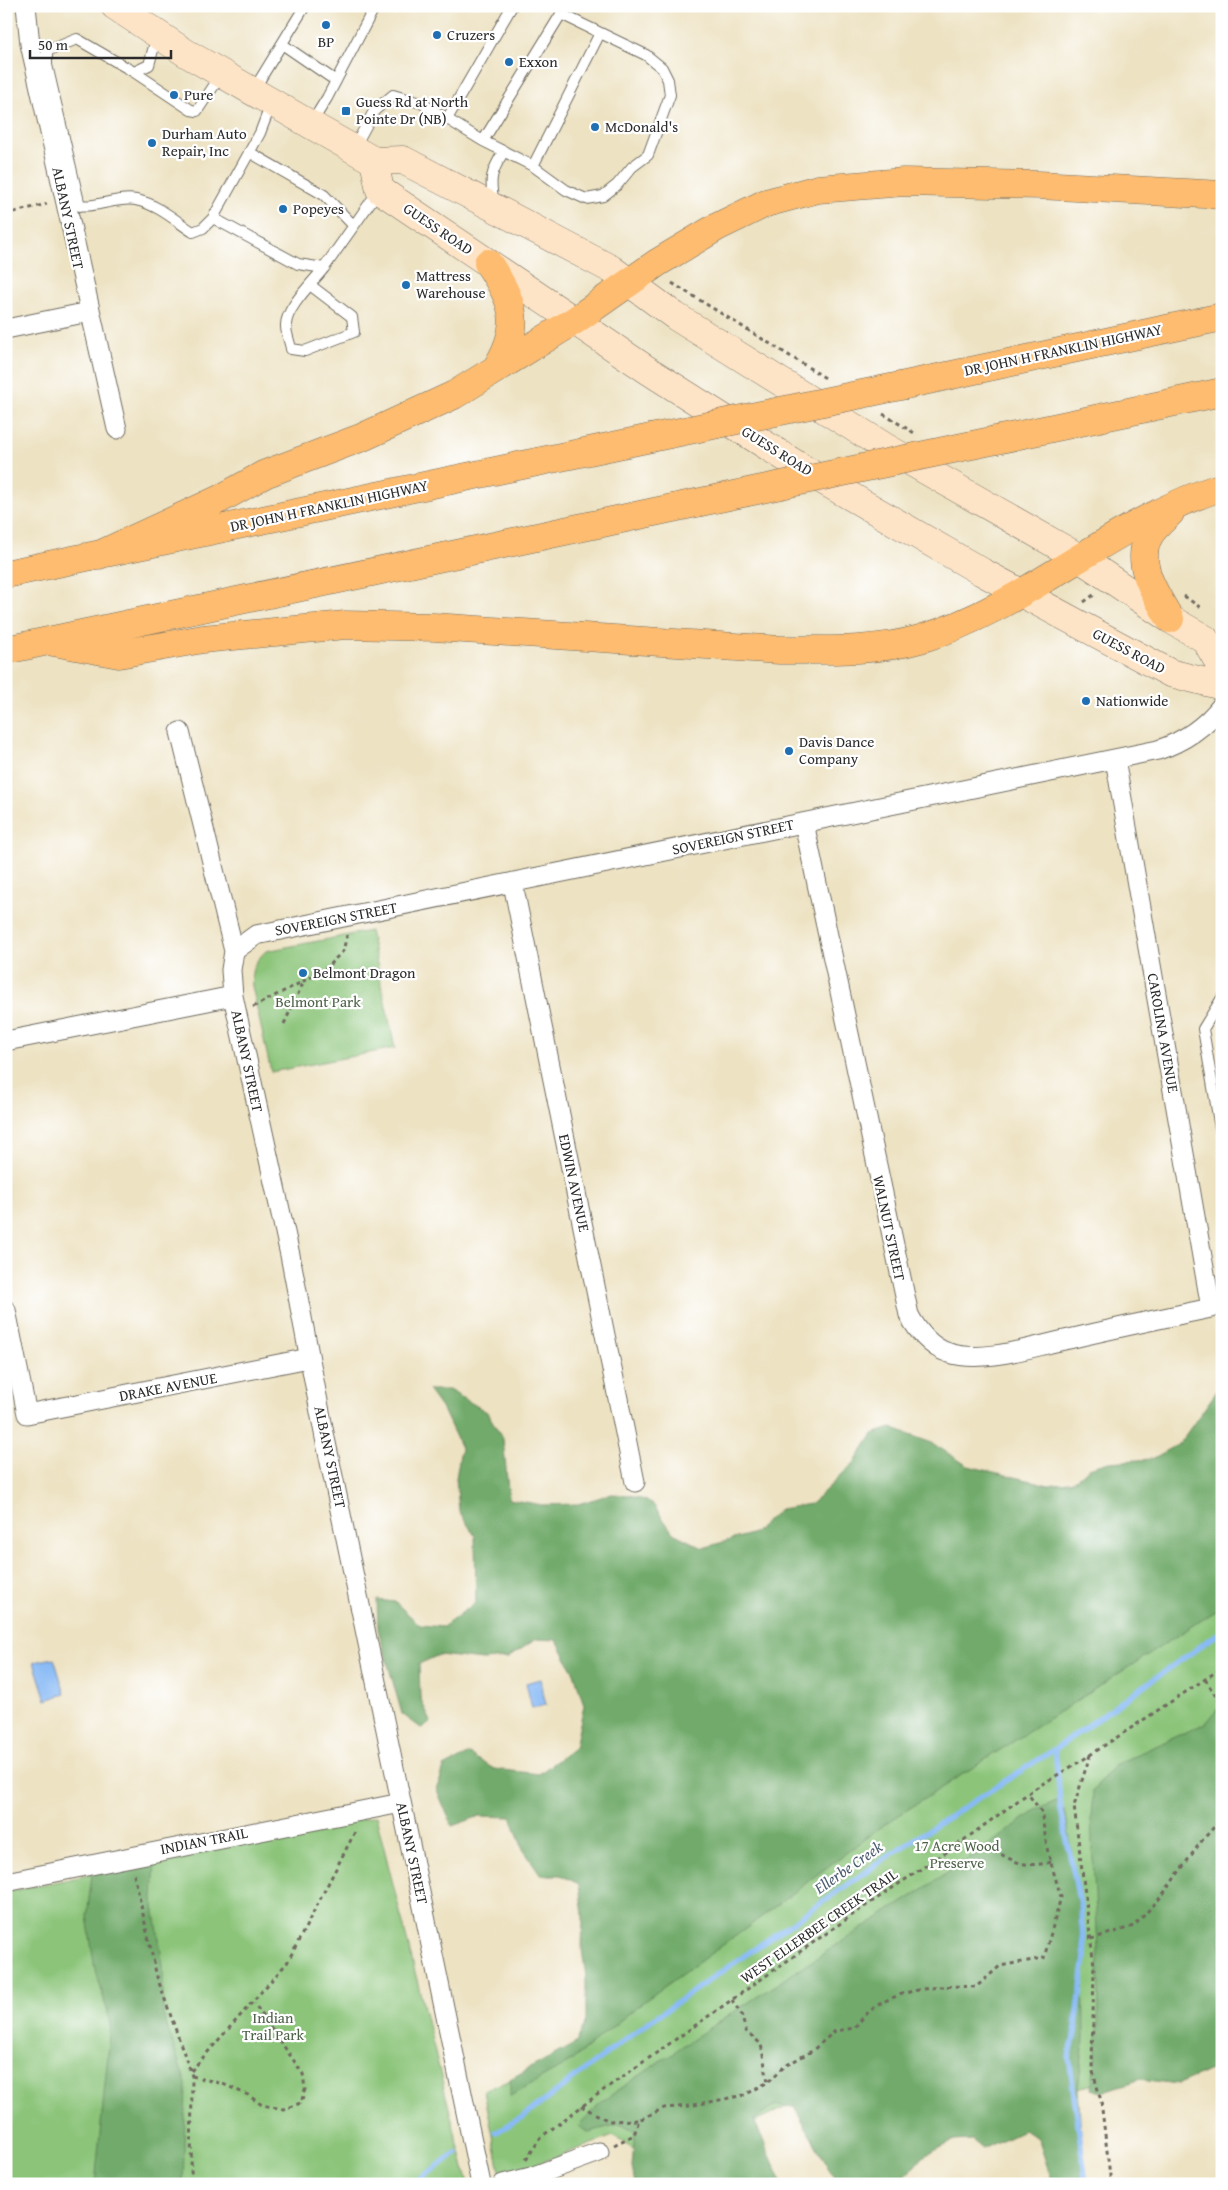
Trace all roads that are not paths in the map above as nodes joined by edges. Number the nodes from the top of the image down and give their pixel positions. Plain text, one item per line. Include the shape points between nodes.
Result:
1 (26, 6) edge
2 (115, 6) edge
3 (305, 6) edge
4 (375, 6) edge
5 (512, 6) edge
6 (561, 10) edge
7 (600, 33) junction
8 (158, 34) junction
9 (282, 44) junction
10 (40, 53) junction
11 (134, 72) junction
12 (222, 74) junction
13 (336, 81) junction
14 (262, 97) junction
15 (447, 119) junction
16 (310, 125) junction
17 (483, 141) junction
18 (504, 151) junction
19 (249, 152) junction
20 (364, 155) junction
21 (533, 166) junction
22 (380, 190) junction
23 (1222, 194) edge
24 (72, 203) junction
25 (495, 208) junction
26 (213, 218) junction
27 (354, 226) junction
28 (488, 263) junction
29 (324, 268) junction
30 (628, 282) junction
31 (310, 285) junction
32 (89, 312) junction
33 (1222, 317) edge
34 (574, 321) junction
35 (6, 328) edge
36 (495, 370) junction
37 (1222, 392) edge
38 (117, 429) dead end
39 (1222, 487) edge
40 (1178, 505) junction
41 (99, 555) junction
42 (1078, 557) junction
43 (6, 574) edge
44 (1019, 593) junction
45 (1170, 619) junction
46 (48, 641) junction
47 (6, 650) edge
48 (1222, 668) edge
49 (1222, 686) edge
50 (1222, 705) edge
51 (180, 732) dead end
52 (1115, 759) junction
53 (804, 823) junction
54 (513, 884) junction
55 (234, 951) junction
56 (233, 996) junction
57 (1222, 998) edge
58 (6, 1041) edge
59 (1222, 1140) edge
60 (1211, 1308) joint
61 (6, 1310) edge
62 (309, 1358) junction
63 (635, 1482) dead end
64 (402, 1804) junction
65 (6, 1882) edge
66 (599, 2152) road end
67 (481, 2184) edge
68 (504, 2184) edge

1 - 10 street, ALBANY STREET
2 - 8 main road
3 - 9 lane
4 - 13 lane
5 - 15 lane
6 - 7 lane
6 - 17 lane
7 - 21 lane
7 - 21 lane via 646,55 662,68 668,80 670,95 648,155 603,196 586,199 566,190
8 - 11 lane via 148,65
8 - 12 main road
9 - 13 lane
9 - 14 lane
10 - 11 lane via 77,38
10 - 24 street, ALBANY STREET
11 - 12 lane via 197,111
12 - 14 main road
13 - 16 lane
14 - 16 main road
14 - 19 lane via 260,133
15 - 17 lane
15 - 20 lane via 421,103 393,95 374,112
16 - 20 main road
17 - 18 lane
18 - 21 lane
18 - 25 lane via 491,173
19 - 26 lane
19 - 27 lane via 324,195
20 - 22 main road
20 - 25 main road via 403,160
22 - 27 lane
22 - 28 main road, GUESS ROAD
23 - 30 highway via 904,182 818,189 766,203 739,215
24 - 26 lane via 136,200 156,208 193,232
24 - 32 street, ALBANY STREET
25 - 30 main road via 611,269
26 - 29 lane via 298,264
27 - 29 lane
28 - 34 main road, GUESS ROAD
28 - 36 highway via 507,295 514,320 512,337
29 - 31 lane
30 - 34 highway
30 - 42 main road via 675,316 885,447
31 - 31 lane via 292,308 285,326 291,349 305,351 354,332 352,317
32 - 35 street
32 - 38 street, ALBANY STREET
33 - 41 highway, DR JOHN H FRANKLIN HIGHWAY, bridge
34 - 36 highway
34 - 44 main road, GUESS ROAD via 805,470
36 - 41 highway via 454,396 362,437 265,474 212,503
37 - 46 highway, bridge
39 - 40 highway
40 - 42 highway
40 - 45 highway via 1150,534 1144,546 1149,582
41 - 43 highway, DR JOHN H FRANKLIN HIGHWAY
42 - 44 highway
42 - 45 main road
44 - 46 highway via 950,628 921,638 848,649 780,650 434,627 345,625 220,637 119,654
44 - 49 main road, GUESS ROAD via 1170,673
45 - 48 main road via 1205,639
46 - 47 highway
50 - 52 street, SOVEREIGN STREET via 1207,722 1175,744
51 - 55 street, ALBANY STREET
52 - 53 street, SOVEREIGN STREET
52 - 60 street, CAROLINA AVENUE
53 - 54 street, SOVEREIGN STREET
53 - 60 street, WALNUT STREET via 904,1300 920,1332 947,1353 982,1356
54 - 55 street, SOVEREIGN STREET via 256,935
54 - 63 street, EDWIN AVENUE
55 - 56 street, ALBANY STREET via 231,970
56 - 58 street
56 - 62 street, ALBANY STREET via 290,1254
57 - 59 lane via 1203,1029
61 - 62 street, DRAKE AVENUE via 27,1414
62 - 64 street, ALBANY STREET
64 - 65 street, INDIAN TRAIL
64 - 67 street, ALBANY STREET
66 - 68 street

